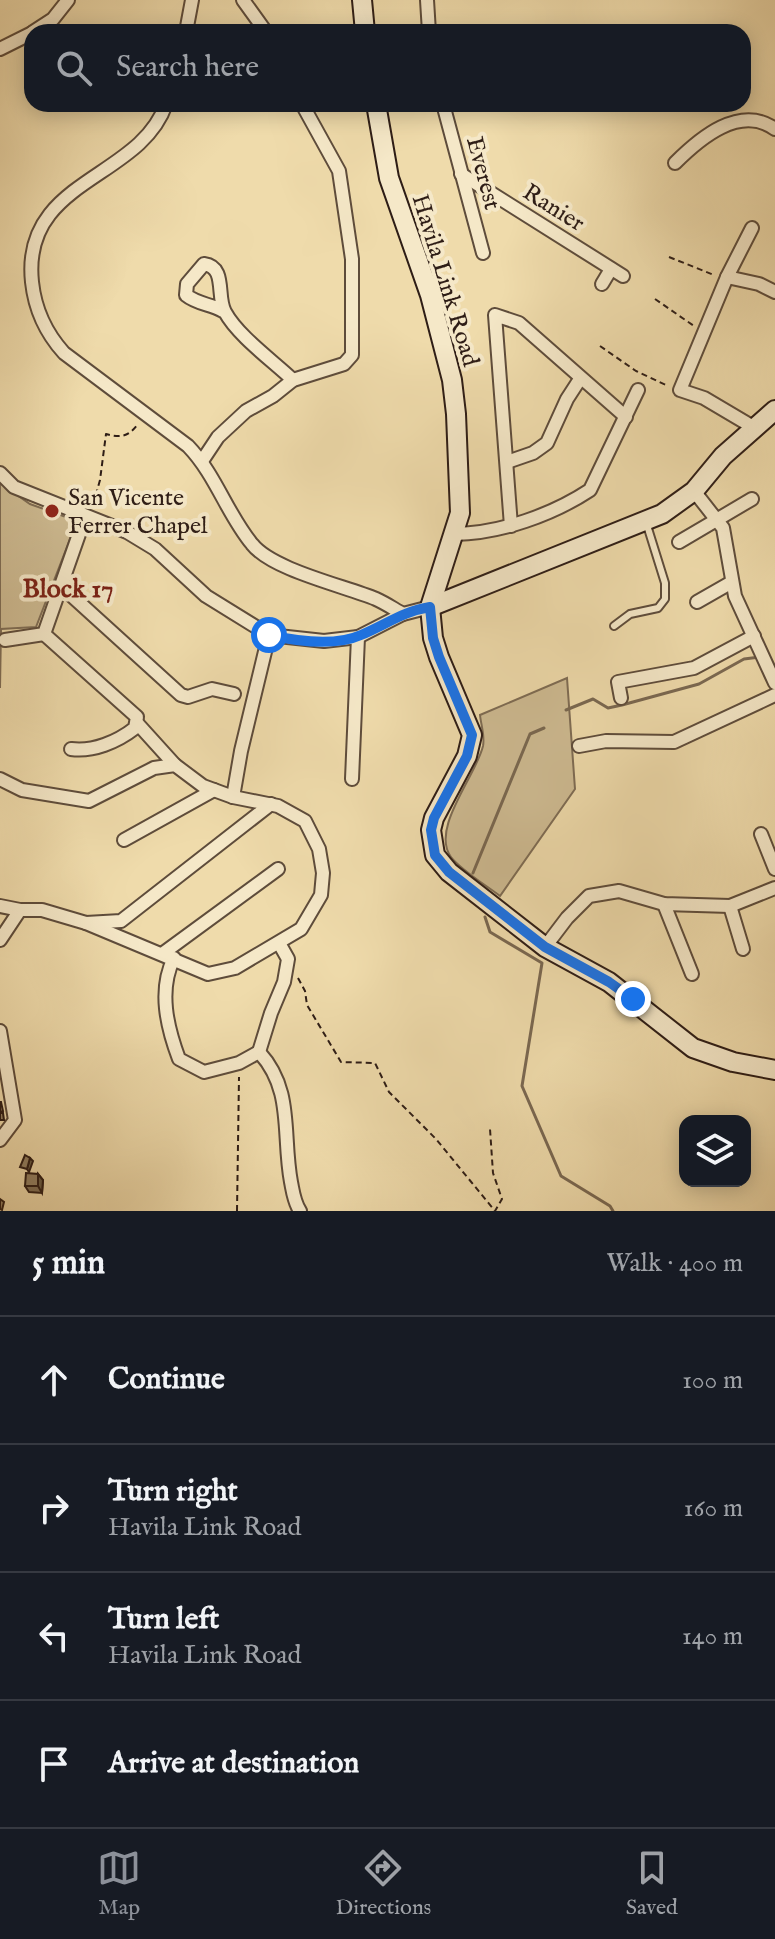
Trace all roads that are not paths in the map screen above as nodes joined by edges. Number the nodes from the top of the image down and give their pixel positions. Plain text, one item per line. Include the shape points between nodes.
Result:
1 (68, 0) edge
2 (192, 0) edge
3 (243, 0) edge
4 (362, 0) edge
5 (427, 0) edge
6 (45, 24) edge
7 (188, 24) edge
8 (260, 24) edge
9 (364, 24) edge
10 (428, 24) edge
11 (24, 36) edge
12 (0, 49) edge
13 (163, 112) edge
14 (306, 112) edge
15 (377, 112) edge
16 (445, 112) edge
17 (775, 129) edge
18 (675, 163) dead end
19 (461, 174) junction
20 (752, 228) dead end
21 (483, 253) dead end
22 (611, 269) junction
23 (623, 276) dead end
24 (727, 278) junction
25 (602, 284) dead end
26 (775, 292) edge
27 (223, 311) dead end
28 (580, 379) junction
29 (293, 380) junction
30 (638, 390) dead end
31 (775, 410) edge
32 (626, 417) junction
33 (753, 427) junction
34 (202, 461) junction
35 (507, 462) junction
36 (0, 473) edge
37 (694, 491) junction
38 (752, 499) dead end
39 (91, 519) junction
40 (718, 519) junction
41 (646, 522) junction
42 (511, 526) junction
43 (455, 534) junction
44 (679, 542) dead end
45 (732, 582) junction
46 (61, 586) junction
47 (697, 602) dead end
48 (430, 607) junction
49 (403, 614) junction
50 (614, 626) dead end
51 (44, 634) junction
52 (269, 635) junction
53 (754, 636) junction
54 (358, 637) junction
55 (5, 640) dead end
56 (775, 683) edge
57 (234, 694) dead end
58 (775, 695) edge
59 (621, 698) dead end
60 (137, 723) junction
61 (579, 746) dead end
62 (71, 749) dead end
63 (175, 765) junction
64 (0, 779) edge
65 (352, 779) dead end
66 (214, 790) junction
67 (233, 797) junction
68 (271, 804) junction
69 (761, 834) dead end
70 (124, 840) dead end
71 (278, 869) dead end
72 (775, 869) edge
73 (775, 888) edge
74 (664, 904) junction
75 (0, 906) edge
76 (730, 906) junction
77 (20, 910) junction
78 (86, 923) junction
79 (0, 940) edge
80 (279, 943) junction
81 (545, 947) junction
82 (743, 949) dead end
83 (168, 956) junction
84 (692, 974) dead end
85 (0, 1031) edge
86 (259, 1052) junction
87 (775, 1070) edge
88 (0, 1140) edge
89 (300, 1211) edge

1 - 6 street
2 - 7 street
3 - 8 street
4 - 9 street
5 - 10 street
11 - 12 street
13 - 34 street via 148,135 58,203 44,220 34,244 34,301 64,353
14 - 29 street via 339,171 352,259 352,355 344,364
15 - 43 street, Havila Link Road via 389,178 430,295 452,380 461,488
16 - 19 street, Everest
17 - 18 street via 748,119 728,123
19 - 21 street, Everest
19 - 22 street, Ranier
20 - 24 street
22 - 23 street, Ranier
22 - 25 street
24 - 26 street
24 - 33 street via 680,390
27 - 29 street
28 - 32 street
28 - 35 street via 547,443
28 - 35 street via 519,323 495,315
29 - 34 street via 233,420
30 - 32 street
31 - 33 street
32 - 42 street via 590,490
33 - 37 street
34 - 49 street via 253,546 280,563
35 - 42 street
36 - 39 street via 14,487
37 - 40 street
37 - 41 street
38 - 40 street
39 - 46 street
39 - 52 street via 155,549 206,596
40 - 44 street
40 - 45 street
41 - 48 street
41 - 50 lane via 665,599 658,608 630,614
42 - 43 street
43 - 48 street, Havila Link Road
45 - 47 street
45 - 53 street
46 - 51 street
46 - 57 street via 181,695 212,689
48 - 49 street
48 - 81 street, Havila Link Road via 439,657 472,735 467,756 434,818 435,855 449,872
49 - 54 street
51 - 55 street
51 - 60 street via 137,717
52 - 54 street via 324,641
52 - 67 street
53 - 56 street
53 - 59 street via 694,668 618,682
54 - 65 street
58 - 61 street via 674,742
60 - 62 street via 125,736 87,751
60 - 63 street
63 - 64 street via 154,768 89,801 22,790
63 - 66 street
66 - 67 street
66 - 70 street
67 - 68 street
68 - 78 street via 121,921
68 - 80 street via 305,821 319,849 323,873 321,895 301,929
69 - 72 street
71 - 83 street
73 - 76 street
74 - 76 street
74 - 81 street via 619,891 589,896
74 - 84 street
75 - 77 street
76 - 82 street
77 - 78 street via 42,910
77 - 79 street
78 - 83 street
80 - 83 street via 235,968 208,974
80 - 86 street via 288,959 284,982
81 - 87 street, Havila Link Road via 609,982 693,1048
83 - 86 street via 169,1032 179,1059 204,1072
85 - 88 street via 15,1120
86 - 89 street via 274,1068 283,1093 287,1164

